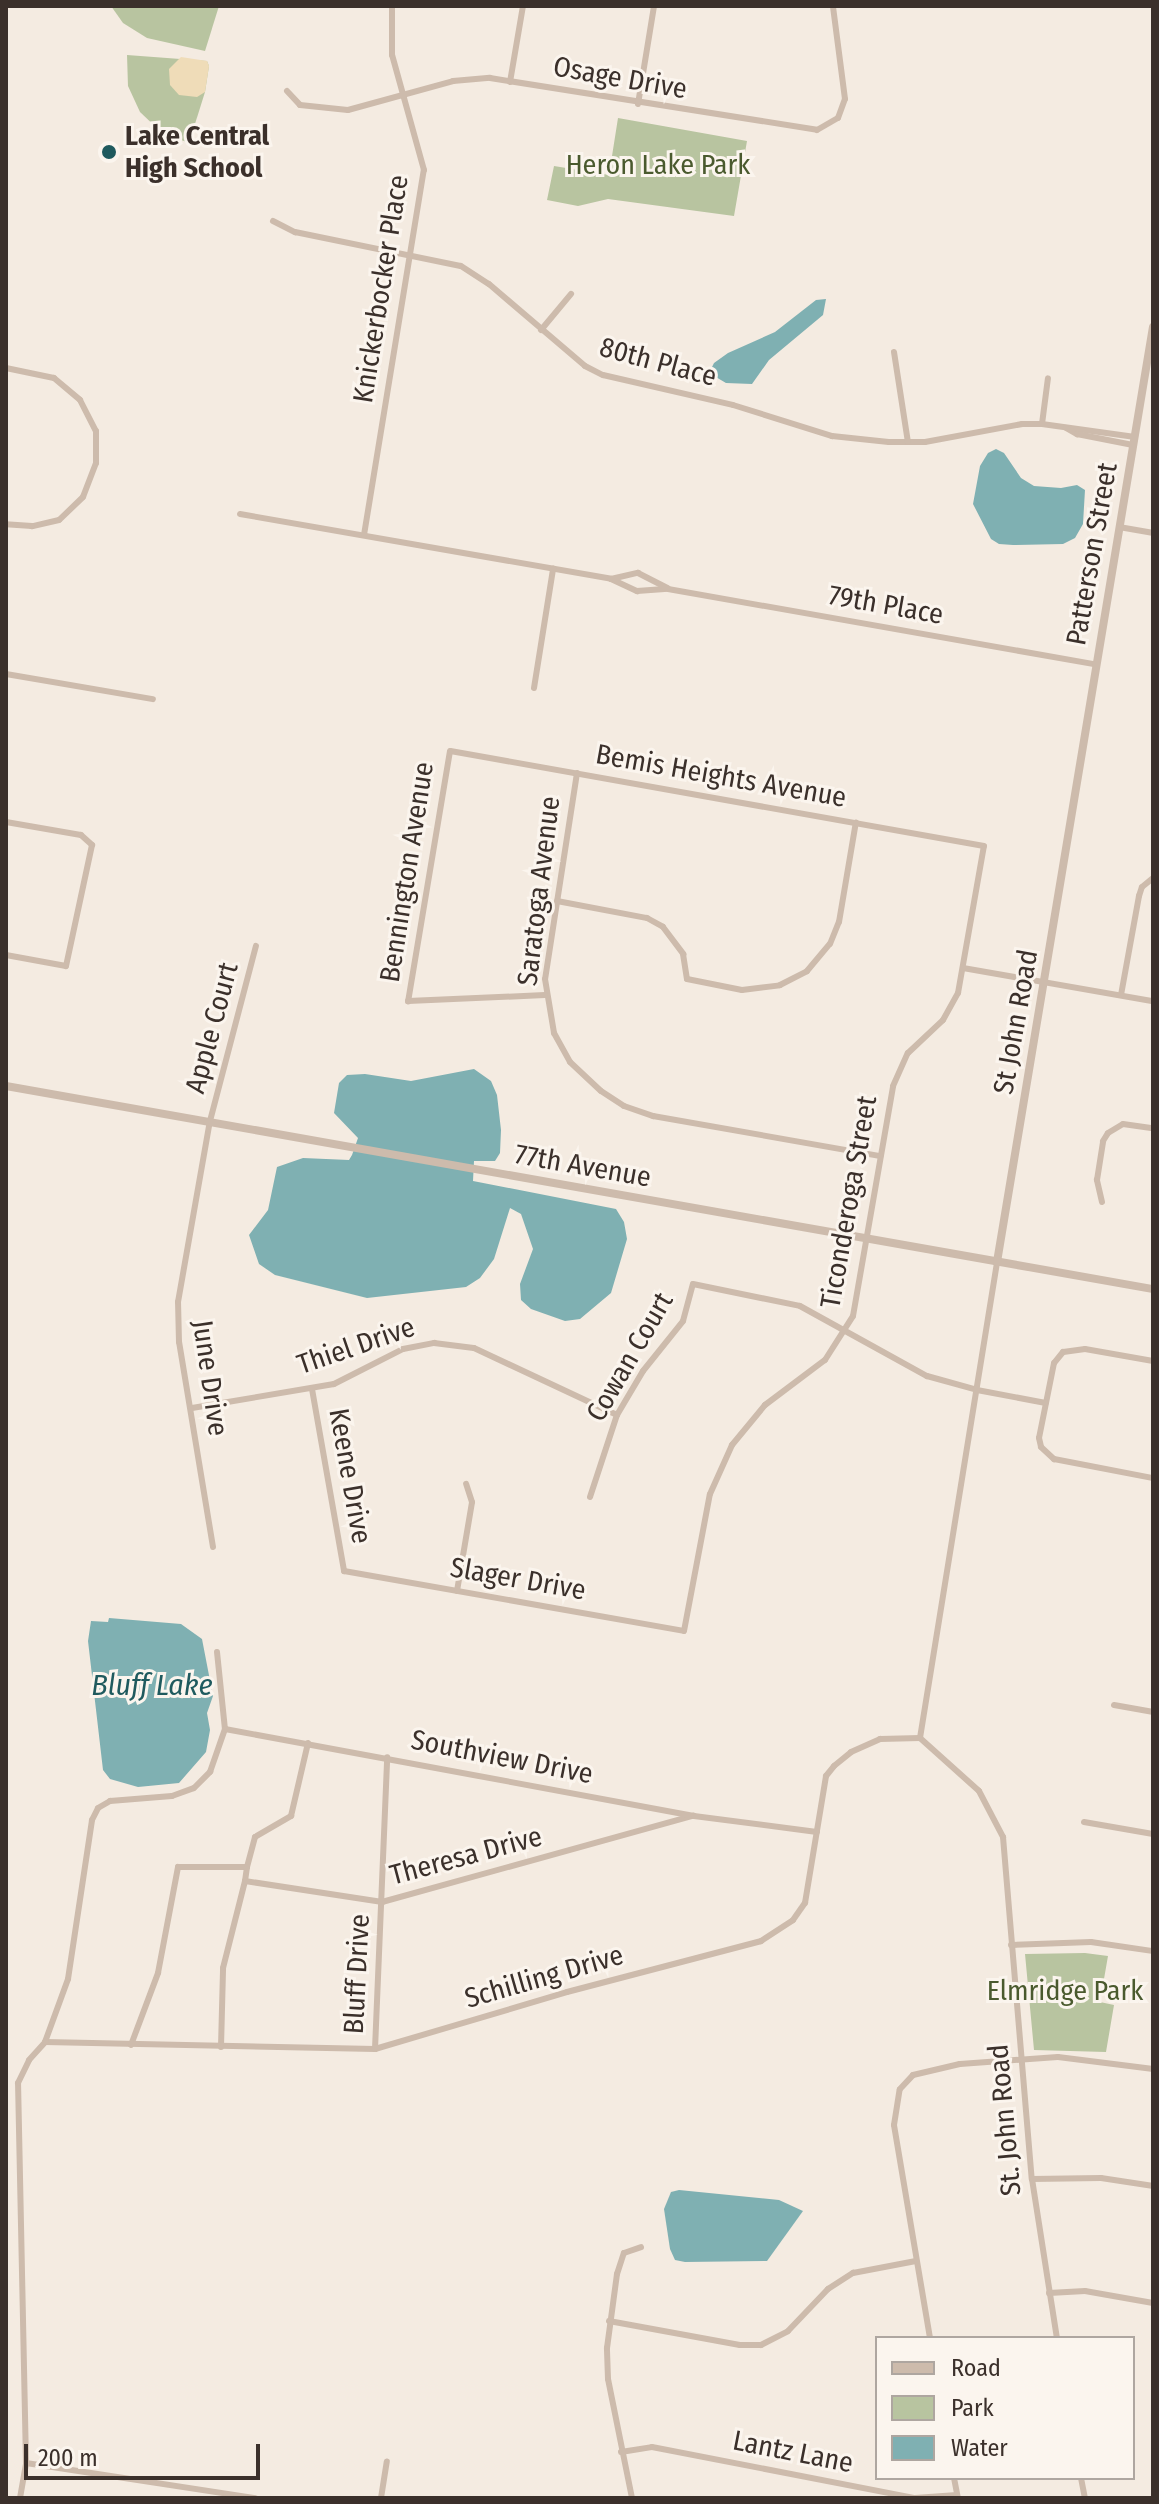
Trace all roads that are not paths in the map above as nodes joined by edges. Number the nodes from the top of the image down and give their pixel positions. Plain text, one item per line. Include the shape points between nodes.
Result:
1 (392, 6) edge
2 (523, 6) edge
3 (654, 6) edge
4 (833, 6) edge
5 (510, 82) junction
6 (287, 91) dead end
7 (404, 96) junction
8 (638, 104) junction
9 (273, 221) dead end
10 (411, 254) junction
11 (571, 294) dead end
12 (1153, 327) edge
13 (541, 330) junction
14 (894, 352) dead end
15 (6, 368) edge
16 (1048, 378) dead end
17 (1042, 424) junction
18 (1134, 441) junction
19 (908, 442) junction
20 (240, 514) dead end
21 (6, 524) edge
22 (1119, 527) junction
23 (1153, 533) edge
24 (364, 535) junction
25 (553, 569) junction
26 (611, 579) junction
27 (668, 589) junction
28 (1095, 664) junction
29 (6, 674) edge
30 (534, 688) dead end
31 (153, 699) dead end
32 (450, 751) joint
33 (577, 773) junction
34 (1076, 788) joint
35 (6, 822) edge
36 (856, 822) junction
37 (984, 846) joint
38 (1153, 878) edge
39 (557, 901) junction
40 (256, 946) dead end
41 (6, 955) edge
42 (963, 968) junction
43 (1046, 982) junction
44 (545, 995) junction
45 (1121, 995) junction
46 (1153, 1001) edge
47 (6, 1086) edge
48 (210, 1121) junction
49 (1153, 1128) edge
50 (881, 1156) junction
51 (1102, 1202) dead end
52 (867, 1238) junction
53 (997, 1262) junction
54 (1153, 1289) edge
55 (846, 1332) junction
56 (1153, 1361) edge
57 (312, 1389) junction
58 (977, 1390) junction
59 (1046, 1403) junction
60 (192, 1408) junction
61 (617, 1415) junction
62 (1153, 1478) edge
63 (466, 1484) dead end
64 (590, 1497) dead end
65 (213, 1547) dead end
66 (344, 1571) joint
67 (457, 1591) junction
68 (684, 1631) joint
69 (217, 1652) dead end
70 (1114, 1705) dead end
71 (1153, 1712) edge
72 (225, 1729) junction
73 (920, 1738) junction
74 (308, 1743) junction
75 (387, 1757) junction
76 (694, 1816) junction
77 (1084, 1822) dead end
78 (817, 1832) junction
79 (1153, 1834) edge
80 (247, 1867) junction
81 (245, 1881) junction
82 (382, 1902) junction
83 (1011, 1945) junction
84 (1153, 1951) edge
85 (45, 2042) junction
86 (131, 2045) junction
87 (221, 2047) junction
88 (375, 2049) junction
89 (1021, 2059) junction
90 (1153, 2069) edge
91 (1032, 2179) junction
92 (1153, 2186) edge
93 (641, 2247) dead end
94 (916, 2261) junction
95 (1049, 2293) junction
96 (1153, 2303) edge
97 (609, 2321) junction
98 (930, 2336) edge
99 (1057, 2336) edge
100 (621, 2452) junction
101 (387, 2461) dead end
102 (26, 2463) junction
103 (958, 2496) edge
104 (20, 2498) edge
105 (255, 2498) edge
106 (381, 2498) edge
107 (632, 2498) edge

1 - 7 street, Knickerbocker Place via 392,55
2 - 5 street
3 - 8 street
4 - 8 street, Osage Drive via 845,99 838,118 828,126 802,130
5 - 7 street, Osage Drive via 470,79
5 - 8 street, Osage Drive
6 - 7 street, Osage Drive via 300,105 332,110
7 - 10 street, Knickerbocker Place via 424,170
9 - 10 street, 80th Place via 295,232
10 - 13 street, 80th Place via 461,266
10 - 24 street, Knickerbocker Place
11 - 13 street
12 - 18 street, Patterson Street
13 - 19 street, 80th Place via 603,375 733,405 832,436
14 - 19 street
15 - 21 street via 54,378 80,400 96,431 96,463 83,497 59,520
16 - 17 street
17 - 18 street, 80th Place
17 - 19 street, 80th Place
18 - 22 street, Patterson Street
20 - 24 street, 79th Place
22 - 23 street
22 - 28 street, Patterson Street
24 - 25 street, 79th Place
25 - 26 street, 79th Place
25 - 30 street
26 - 27 street, 79th Place via 637,591
26 - 27 street, 79th Place via 638,573
27 - 28 street, 79th Place
28 - 34 street, Patterson Street
29 - 31 street
32 - 33 street, Bemis Heights Avenue
32 - 44 street, Bennington Avenue via 408,1001
33 - 36 street, Bemis Heights Avenue
33 - 39 street, Saratoga Avenue
34 - 43 street, St John Road
35 - 41 street via 81,835 92,845 69,962 62,968
36 - 37 street, Bemis Heights Avenue
36 - 39 street via 839,922 830,944 807,971 780,985 742,990 687,979 683,954 663,927 647,918
37 - 42 street, Ticonderoga Street
38 - 45 street via 1139,896
39 - 44 street, Saratoga Avenue
40 - 48 street, Apple Court
42 - 43 street
42 - 50 street, Ticonderoga Street via 951,1008 899,1068
43 - 45 street
43 - 53 street, St John Road
44 - 50 street, Saratoga Avenue via 554,1033 570,1062 624,1106 653,1116
45 - 46 street
47 - 48 street, 77th Avenue
48 - 52 street, 77th Avenue
48 - 60 street, June Drive via 178,1302 179,1342
49 - 51 street via 1123,1124 1108,1133 1097,1180
50 - 52 street, Ticonderoga Street
52 - 53 street, 77th Avenue
52 - 55 street, Ticonderoga Street
53 - 54 street, 77th Avenue
53 - 58 street
55 - 58 street via 927,1376
55 - 61 street, Cowan Court via 780,1299 693,1284 683,1321 643,1371
55 - 68 street, Ticonderoga Street via 825,1360 765,1405 732,1445 710,1494
56 - 59 street via 1085,1349 1063,1352 1054,1363
57 - 60 street, Thiel Drive
57 - 61 street, Thiel Drive via 334,1384 403,1349 455,1344 508,1362
57 - 66 street, Keene Drive
58 - 59 street
58 - 73 street
59 - 62 street via 1039,1438 1046,1455
60 - 65 street, June Drive
61 - 64 street, Cowan Court
63 - 67 street via 472,1502
66 - 67 street, Slager Drive
67 - 68 street, Slager Drive
69 - 72 street
70 - 71 street
72 - 74 street, Southview Drive
72 - 85 street via 210,1772 194,1788 172,1796 110,1801 98,1808 72,1966
73 - 78 street, Schilling Drive via 880,1739 834,1766 826,1776
73 - 83 street, St. John Road via 979,1791 1003,1837
74 - 75 street, Southview Drive
74 - 80 street via 291,1816 255,1837
75 - 76 street, Southview Drive
75 - 82 street, Bluff Drive
76 - 78 street, Southview Drive
76 - 82 street, Theresa Drive
77 - 79 street
78 - 88 street, Schilling Drive via 805,1903 793,1920 761,1941
80 - 81 street
80 - 86 street via 178,1867 158,1973
81 - 82 street, Theresa Drive
81 - 87 street via 223,1968
82 - 88 street, Bluff Drive
83 - 84 street via 1091,1942
83 - 89 street, St. John Road
85 - 86 street, Schilling Drive
85 - 102 street via 18,2083
86 - 87 street, Schilling Drive
87 - 88 street, Schilling Drive
89 - 90 street via 1083,2058
89 - 91 street, St. John Road
89 - 94 street via 913,2075 900,2089 894,2125
91 - 92 street via 1101,2178
91 - 95 street, St. John Road
93 - 97 street via 624,2253
94 - 97 street via 853,2273 828,2289 788,2331 761,2345
94 - 98 street
95 - 96 street via 1085,2291
95 - 99 street, St. John Road
97 - 100 street via 608,2379
100 - 103 street, Lantz Lane via 652,2447 915,2498
100 - 107 street
101 - 106 street
102 - 104 street
102 - 105 street

